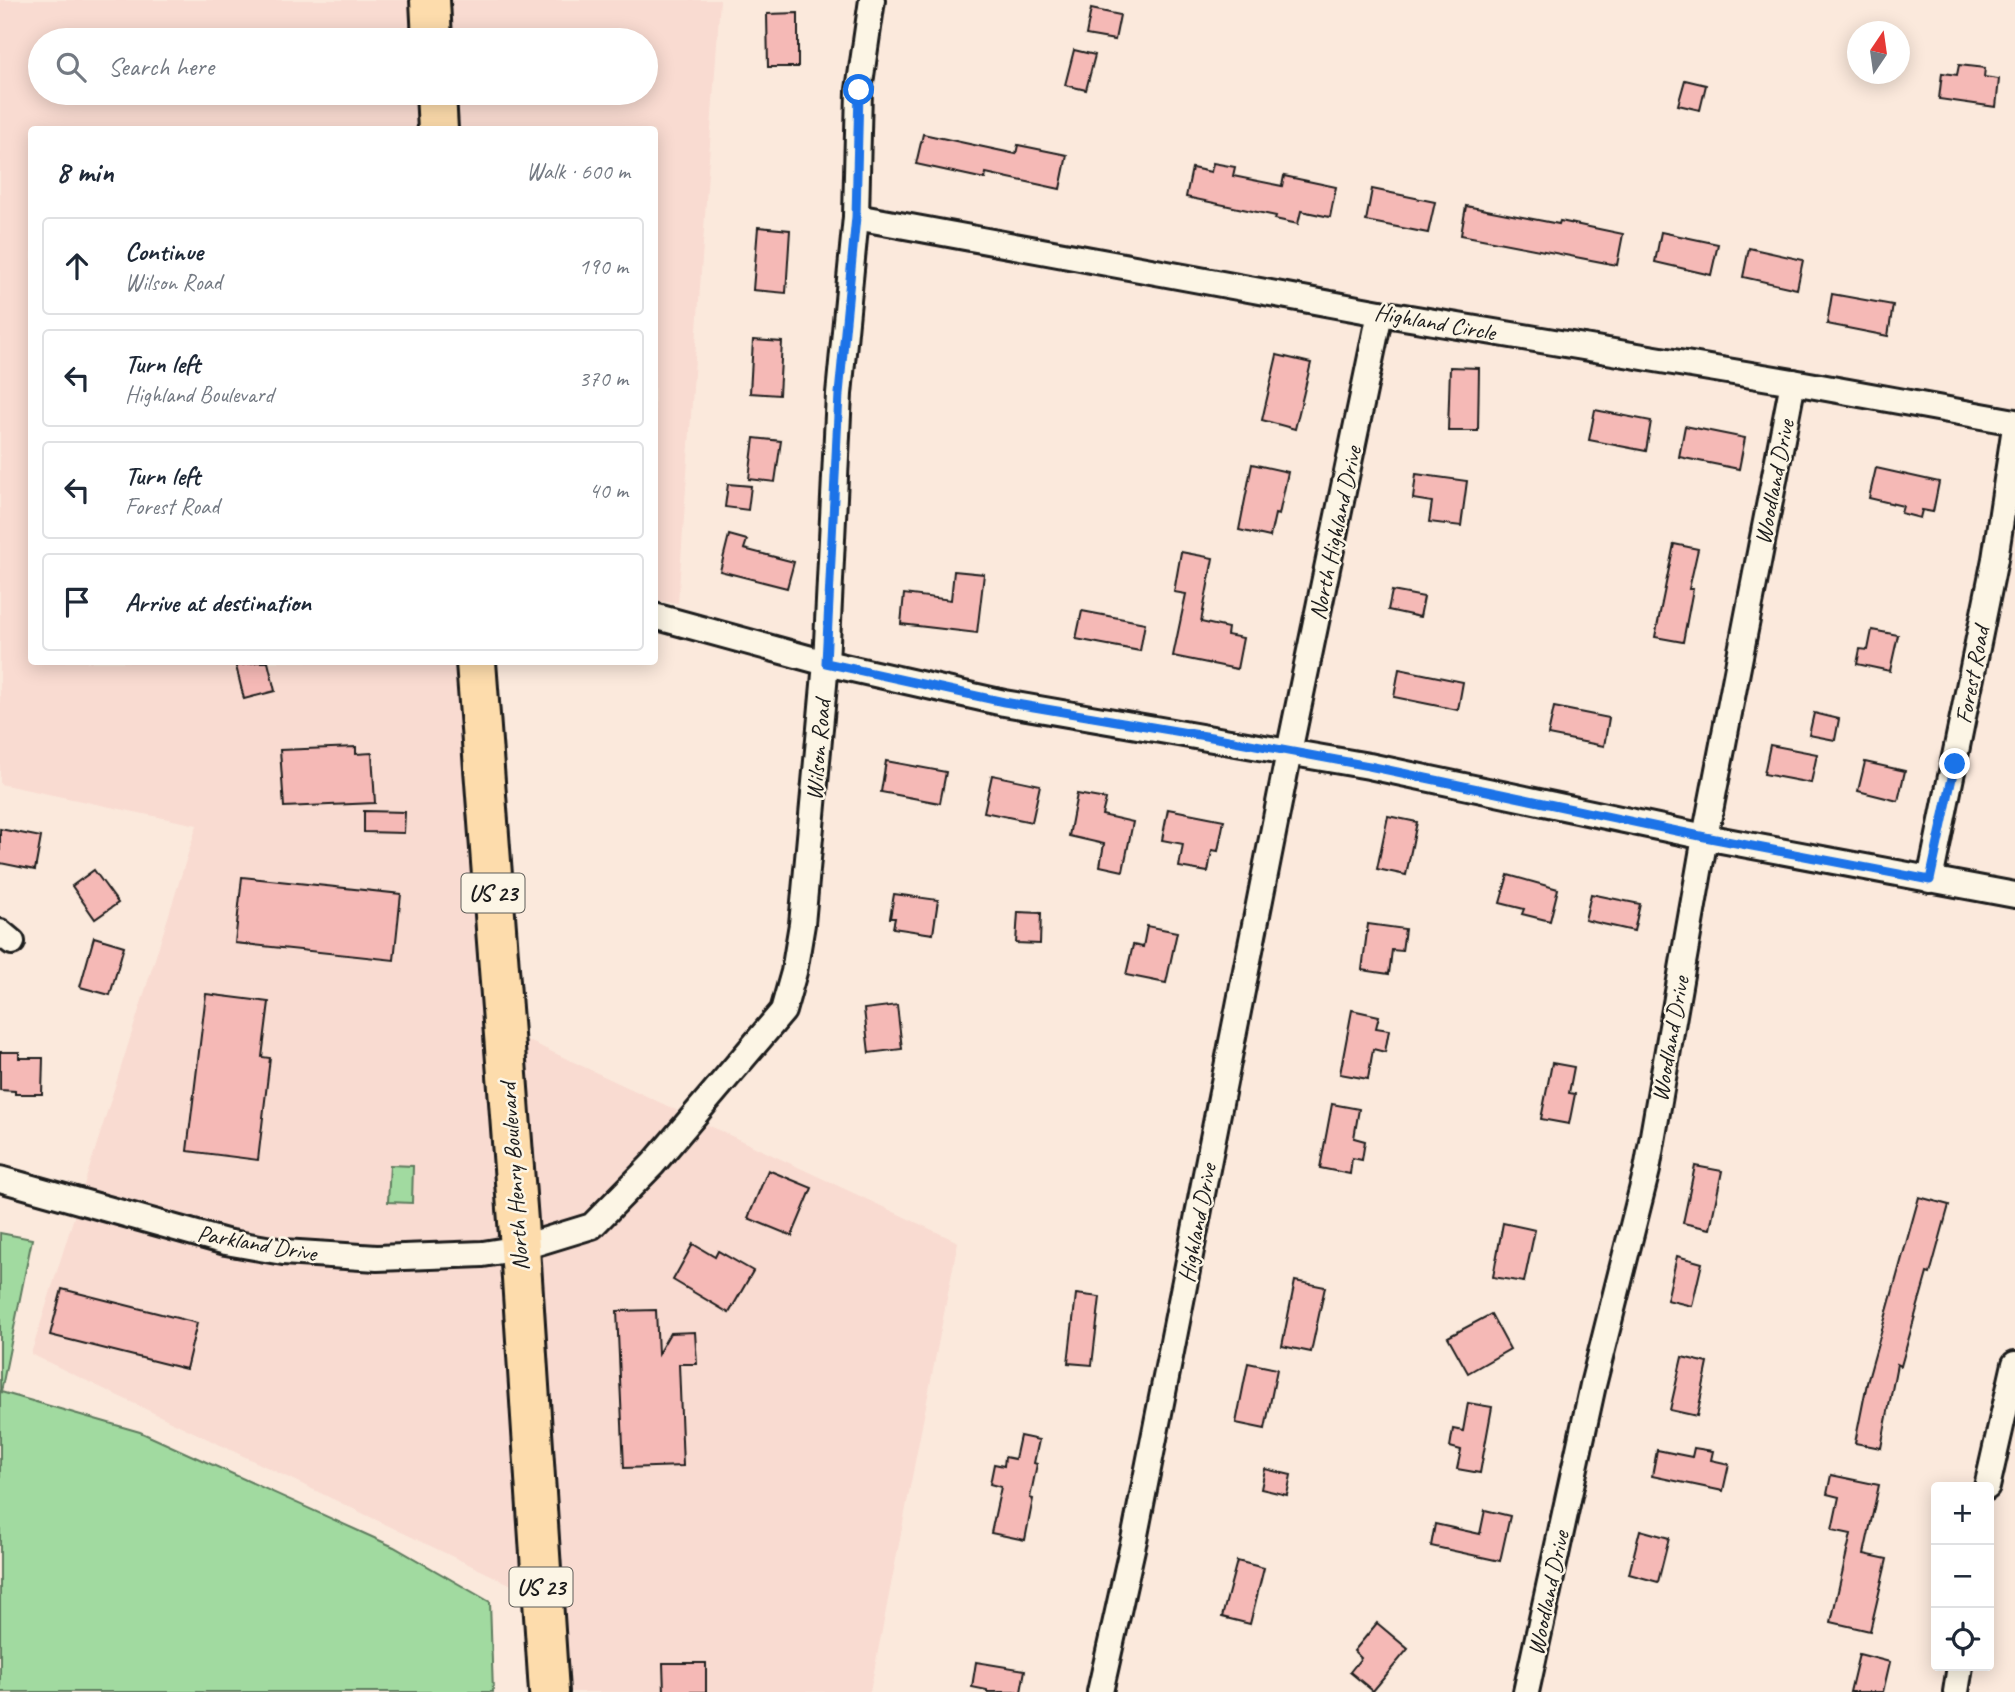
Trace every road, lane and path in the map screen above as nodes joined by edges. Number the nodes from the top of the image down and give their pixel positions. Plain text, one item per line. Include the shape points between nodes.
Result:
1 (429, 0) edge
2 (872, 0) edge
3 (431, 28) edge
4 (437, 105) edge
5 (438, 126) edge
6 (856, 217) junction
7 (1380, 313) junction
8 (1793, 382) junction
9 (2015, 422) edge
10 (2015, 427) edge
11 (658, 617) edge
12 (826, 663) junction
13 (476, 665) edge
14 (1289, 752) junction
15 (1705, 837) junction
16 (1930, 880) junction
17 (2015, 895) edge
18 (0, 1180) edge
19 (520, 1248) junction
20 (2015, 1364) edge
21 (1988, 1482) edge
22 (1959, 1671) edge
23 (549, 1692) edge
24 (1100, 1692) edge
25 (1526, 1692) edge
26 (1956, 1692) edge

1 - 3 main road
2 - 6 street, Wilson Road via 859,90
4 - 5 main road
6 - 7 street, Highland Circle
6 - 12 street, Wilson Road via 839,394
7 - 8 street, Highland Circle
7 - 14 street, North Highland Drive
8 - 9 street, Highland Circle
8 - 15 street, Woodland Drive
10 - 16 street, Forest Road via 1995,559
11 - 12 street
12 - 14 street via 1004,702
12 - 19 street, Wilson Road via 802,924 783,1011 653,1164 592,1226
13 - 19 main road, North Henry Boulevard / US 23
14 - 15 street
14 - 24 street, Highland Drive via 1135,1540
15 - 16 street
15 - 25 street, Woodland Drive via 1647,1170 1593,1384
16 - 17 street
18 - 19 street, Parkland Drive via 226,1242 283,1252 377,1258
19 - 23 main road, North Henry Boulevard / US 23
20 - 21 street
22 - 26 street

